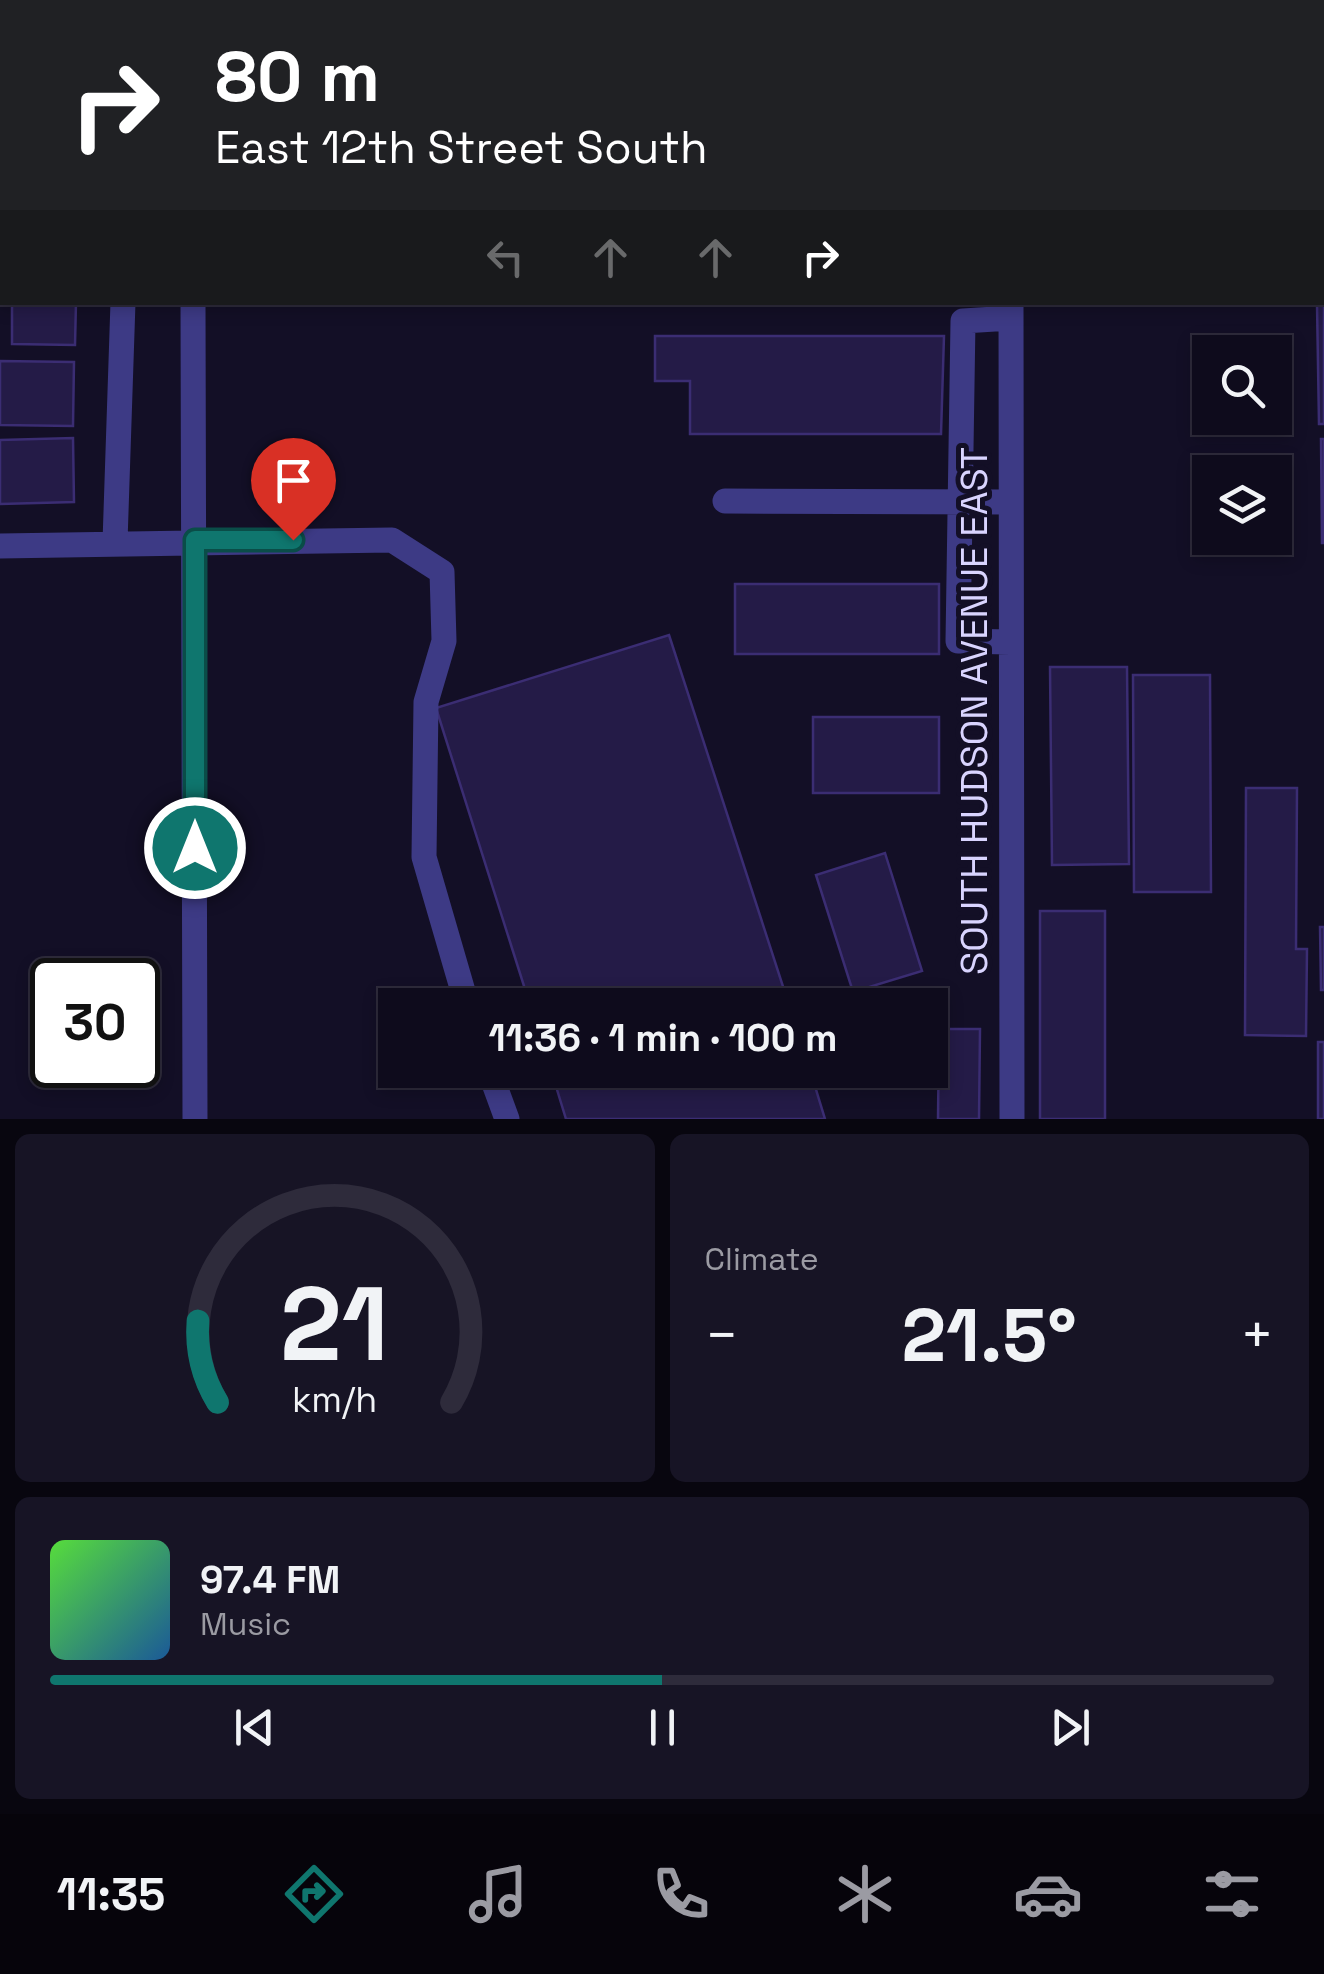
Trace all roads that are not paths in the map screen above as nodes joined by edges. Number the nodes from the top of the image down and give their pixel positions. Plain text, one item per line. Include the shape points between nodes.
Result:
1 (123, 305) edge
2 (192, 305) edge
3 (1010, 310) edge
4 (725, 502) dead end
5 (1010, 502) junction
6 (958, 503) junction
7 (195, 540) junction
8 (115, 542) junction
9 (0, 546) edge
10 (1010, 642) junction
11 (462, 988) edge
12 (496, 1088) edge
13 (195, 1119) edge
14 (506, 1119) edge
15 (1012, 1119) edge

1 - 8 street
2 - 7 street
3 - 5 street, SOUTH HUDSON AVENUE EAST
3 - 6 street via 962,321
4 - 6 street
5 - 6 street
5 - 10 street, SOUTH HUDSON AVENUE EAST
6 - 10 street via 958,640
7 - 8 street
7 - 11 street via 392,540 442,572 444,642 426,702 424,857
7 - 13 street
8 - 9 street
10 - 15 street, SOUTH HUDSON AVENUE EAST
12 - 14 street

